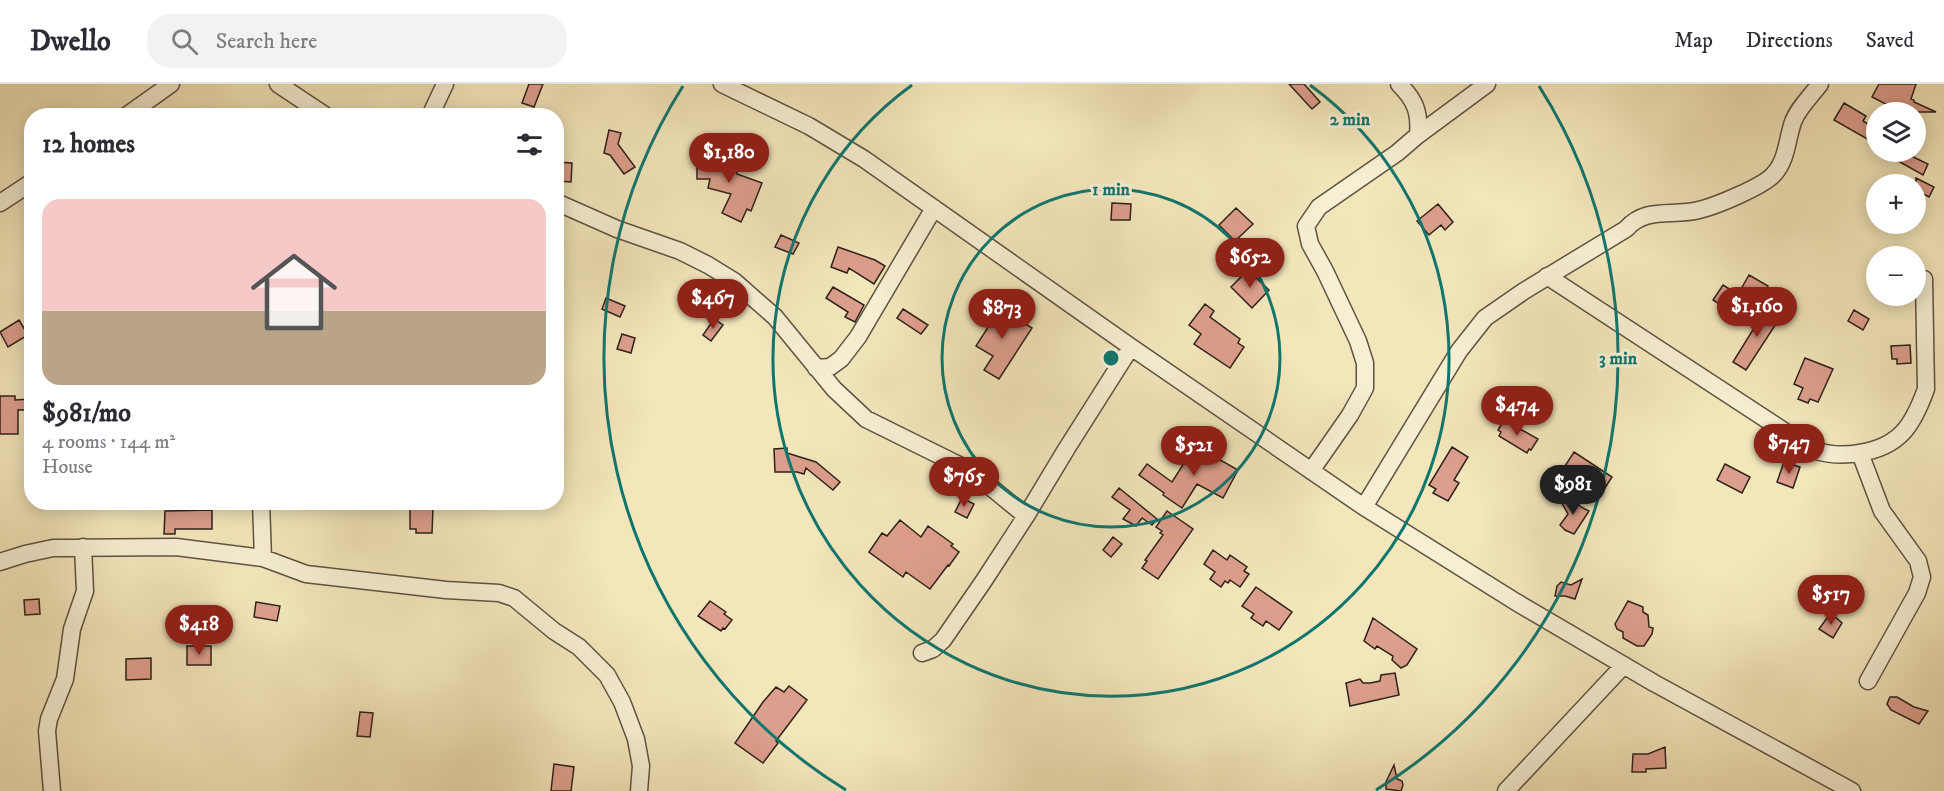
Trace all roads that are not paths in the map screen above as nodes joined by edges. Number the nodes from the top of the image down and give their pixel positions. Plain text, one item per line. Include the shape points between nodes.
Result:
1 (171, 84) edge
2 (278, 84) edge
3 (444, 84) edge
4 (722, 84) edge
5 (1399, 84) edge
6 (1487, 84) edge
7 (1820, 84) edge
8 (137, 108) edge
9 (314, 108) edge
10 (434, 108) edge
11 (1418, 135) junction
12 (24, 187) edge
13 (0, 203) edge
14 (564, 206) edge
15 (934, 207) junction
16 (1547, 276) junction
17 (1924, 306) edge
18 (1131, 347) junction
19 (816, 368) junction
20 (1860, 453) junction
21 (1311, 471) junction
22 (1364, 507) junction
23 (261, 510) edge
24 (1026, 516) junction
25 (83, 547) junction
26 (263, 558) junction
27 (0, 562) edge
28 (922, 653) dead end
29 (1624, 665) junction
30 (1868, 681) dead end
31 (52, 791) edge
32 (639, 791) edge
33 (1506, 791) edge
34 (1852, 791) edge

1 - 8 street
2 - 9 street
3 - 10 street
4 - 15 street via 808,126
5 - 11 street via 1420,117
6 - 11 street
7 - 16 street via 1794,119 1783,159 1767,180 1699,210 1646,214
11 - 21 street via 1319,207 1306,226 1310,244 1365,363 1365,388
12 - 13 street
14 - 19 street via 680,251 725,275 775,317
15 - 18 street
15 - 19 street via 858,337 841,360
16 - 20 street via 1813,450 1828,455
16 - 22 street via 1485,318 1472,334
17 - 20 street via 1926,389 1920,406 1894,442 1877,451
18 - 21 street
18 - 24 street
19 - 24 street via 866,419 971,471
20 - 30 street via 1882,511 1918,561 1922,577
21 - 22 street
22 - 29 street
23 - 26 street
24 - 28 street via 943,640
25 - 26 street via 176,547
25 - 27 street via 53,548
25 - 31 street via 85,591 72,629 65,679 47,731
26 - 32 street via 306,574 499,593 514,598 579,647 607,675 636,739 641,766
29 - 33 street
29 - 34 street

